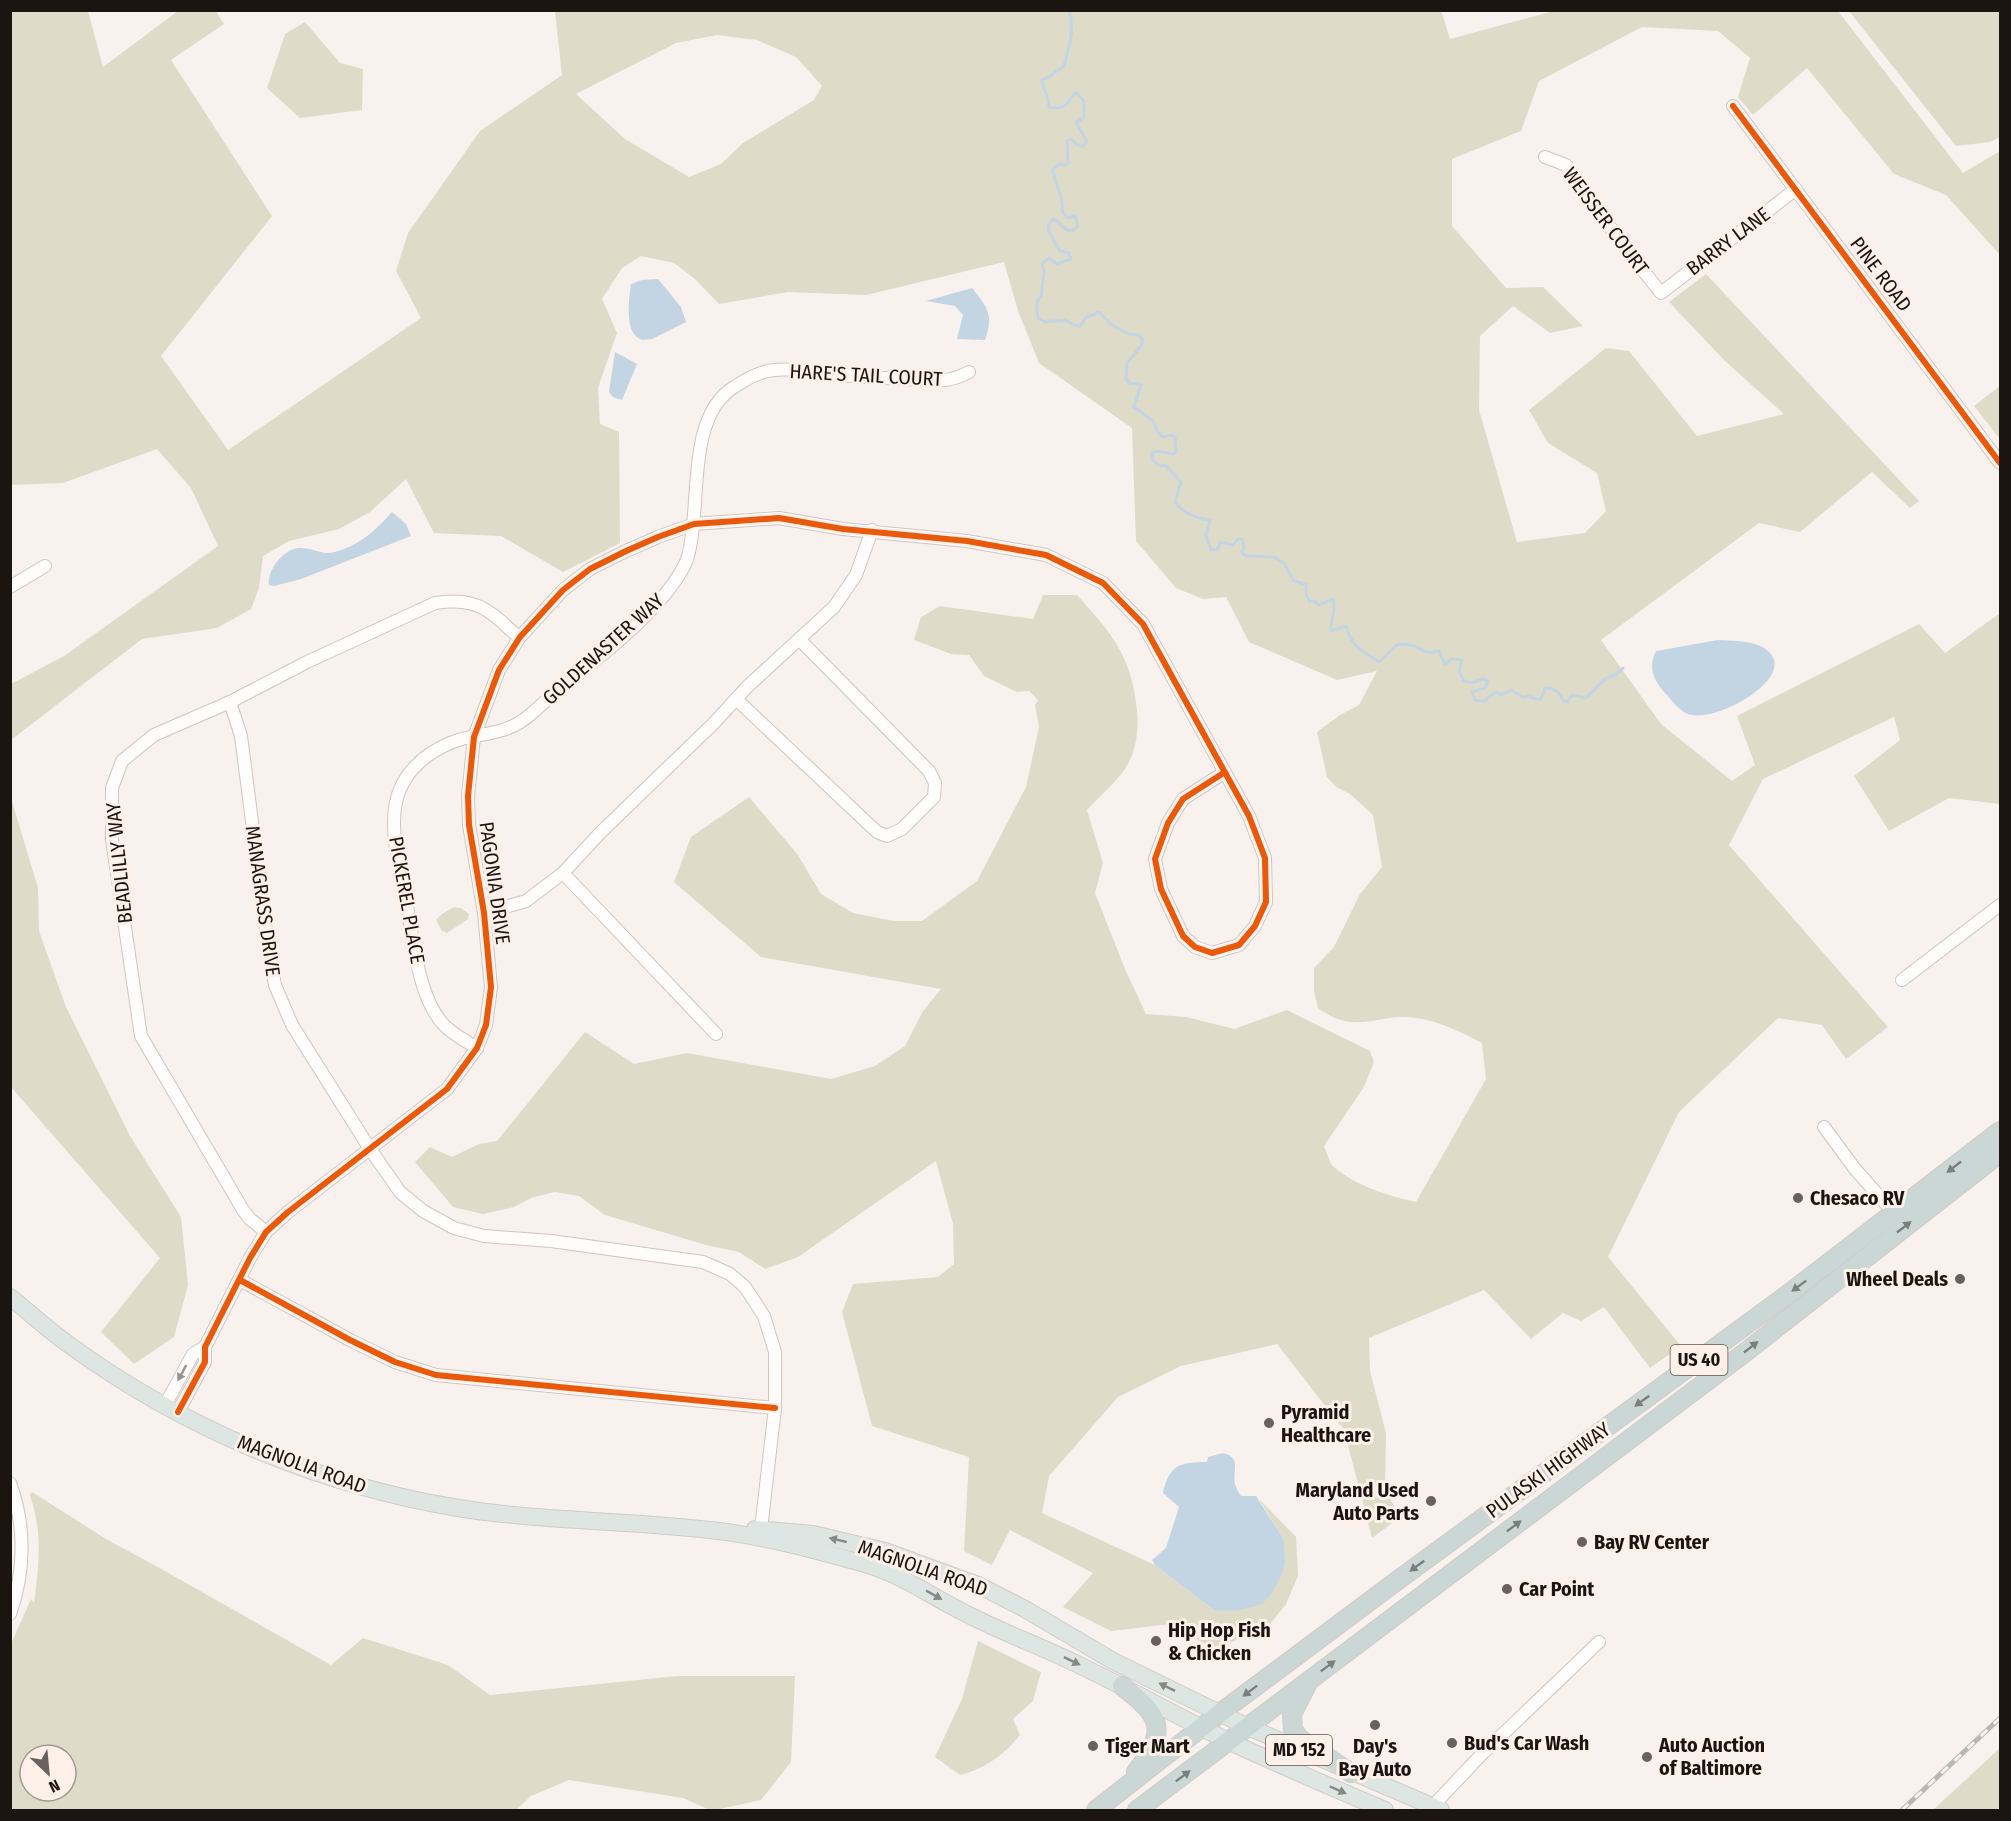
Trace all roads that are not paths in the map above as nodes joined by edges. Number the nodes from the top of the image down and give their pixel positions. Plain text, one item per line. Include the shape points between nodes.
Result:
1 (1733, 106) dead end
2 (1545, 157) dead end
3 (1796, 189) junction
4 (1660, 293) joint
5 (969, 372) dead end
6 (2001, 463) edge
7 (694, 524) junction
8 (872, 530) junction
9 (45, 566) dead end
10 (10, 587) edge
11 (520, 637) junction
12 (800, 639) junction
13 (736, 699) junction
14 (230, 702) junction
15 (474, 738) junction
16 (1225, 772) junction
17 (563, 873) junction
18 (2001, 905) edge
19 (483, 913) junction
20 (1902, 980) dead end
21 (717, 1034) dead end
22 (477, 1048) junction
23 (1824, 1127) dead end
24 (2001, 1131) edge
25 (370, 1149) junction
26 (2001, 1153) edge
27 (1894, 1213) junction
28 (266, 1232) junction
29 (240, 1280) junction
30 (10, 1297) edge
31 (171, 1408) junction
32 (775, 1408) junction
33 (10, 1483) edge
34 (634, 1525) junction
35 (760, 1529) junction
36 (1452, 1541) junction
37 (1468, 1561) junction
38 (10, 1614) edge
39 (1599, 1642) dead end
40 (1308, 1682) junction
41 (1122, 1686) junction
42 (1220, 1713) junction
43 (1248, 1727) junction
44 (1202, 1728) junction
45 (1229, 1741) junction
46 (1351, 1773) junction
47 (1102, 1806) edge
48 (1434, 1809) edge
49 (1137, 1810) edge
50 (1385, 1810) edge

1 - 3 street, PINE ROAD
2 - 4 street, WEISSER COURT via 1566,165
3 - 4 street, BARRY LANE
3 - 6 street, PINE ROAD
5 - 7 street, HARE'S TAIL COURT via 942,382 790,369 752,376 730,389 707,420 701,441
7 - 8 street, PAGONIA DRIVE via 780,518
7 - 11 street, PAGONIA DRIVE via 590,569 563,590
7 - 15 street, GOLDENASTER WAY via 687,559 666,593 636,623 589,667 516,725
8 - 12 street via 856,575 834,607
8 - 16 street, PAGONIA DRIVE via 1046,555 1102,583 1143,624
9 - 10 street
11 - 14 street, BEADLILLY WAY via 471,603 435,603
11 - 15 street, PAGONIA DRIVE via 499,670
12 - 13 street
12 - 13 street via 928,771 935,783 934,797 902,829 887,836 877,832
13 - 17 street
14 - 25 street, MANAGRASS DRIVE via 241,736 275,985 292,1025
14 - 28 street, BEADLILLY WAY via 154,735 122,761 112,788 112,839 141,1036 243,1210
15 - 19 street, PAGONIA DRIVE via 469,825
15 - 22 street, PICKEREL PLACE via 461,738 429,752 413,767 394,803 394,821 396,851 422,980 433,1010 444,1025
16 - 16 street via 1249,816 1265,858 1266,902 1255,926 1239,945 1212,953 1195,947 1183,936 1161,889 1155,859 1168,824 1183,799
17 - 19 street via 526,901
17 - 21 street
18 - 20 street
19 - 22 street, PAGONIA DRIVE via 491,987 486,1025
22 - 25 street, PAGONIA DRIVE via 447,1089
23 - 27 street
24 -> 27 highway, PULASKI HIGHWAY / US 40
25 - 28 street, PAGONIA DRIVE
25 - 32 street, MANAGRASS DRIVE via 400,1192 423,1211 454,1228 484,1236 703,1262 729,1274 745,1287 764,1316 775,1352
37 -> 26 highway, PULASKI HIGHWAY / US 40
27 -> 36 highway, PULASKI HIGHWAY / US 40
28 - 29 street, PAGONIA DRIVE
29 - 31 street, PAGONIA DRIVE via 205,1347 205,1362
29 - 32 street via 395,1362 436,1375
30 - 31 main road, MAGNOLIA ROAD / MD 152 via 65,1343
31 - 34 main road, MAGNOLIA ROAD / MD 152 via 262,1454 397,1497 461,1509
32 - 35 street, MANAGRASS DRIVE
33 - 38 street via 22,1536 19,1584
34 - 35 main road, MAGNOLIA ROAD / MD 152 via 702,1524
34 -> 41 main road, MAGNOLIA ROAD / MD 152 via 730,1533 870,1566
42 -> 35 main road, MAGNOLIA ROAD / MD 152 via 1110,1660 978,1585 885,1551 813,1534
36 - 37 highway
36 -> 42 highway, PULASKI HIGHWAY / US 40
40 -> 37 highway, PULASKI HIGHWAY / US 40
39 - 48 street via 1482,1754
40 - 43 highway, PULASKI HIGHWAY / US 40
40 - 46 highway via 1292,1714 1293,1730 1300,1739
41 - 44 main road, MAGNOLIA ROAD / MD 152
41 - 47 highway via 1153,1714 1157,1735 1129,1781
42 - 43 main road, MD 152
42 - 44 highway, PULASKI HIGHWAY / US 40
43 - 45 highway, PULASKI HIGHWAY / US 40
43 - 46 main road, MD 152
44 - 45 main road, MD 152
44 - 47 highway, PULASKI HIGHWAY / US 40
49 -> 45 highway, PULASKI HIGHWAY / US 40
45 -> 50 main road, MD 152
46 - 48 main road, MD 152

